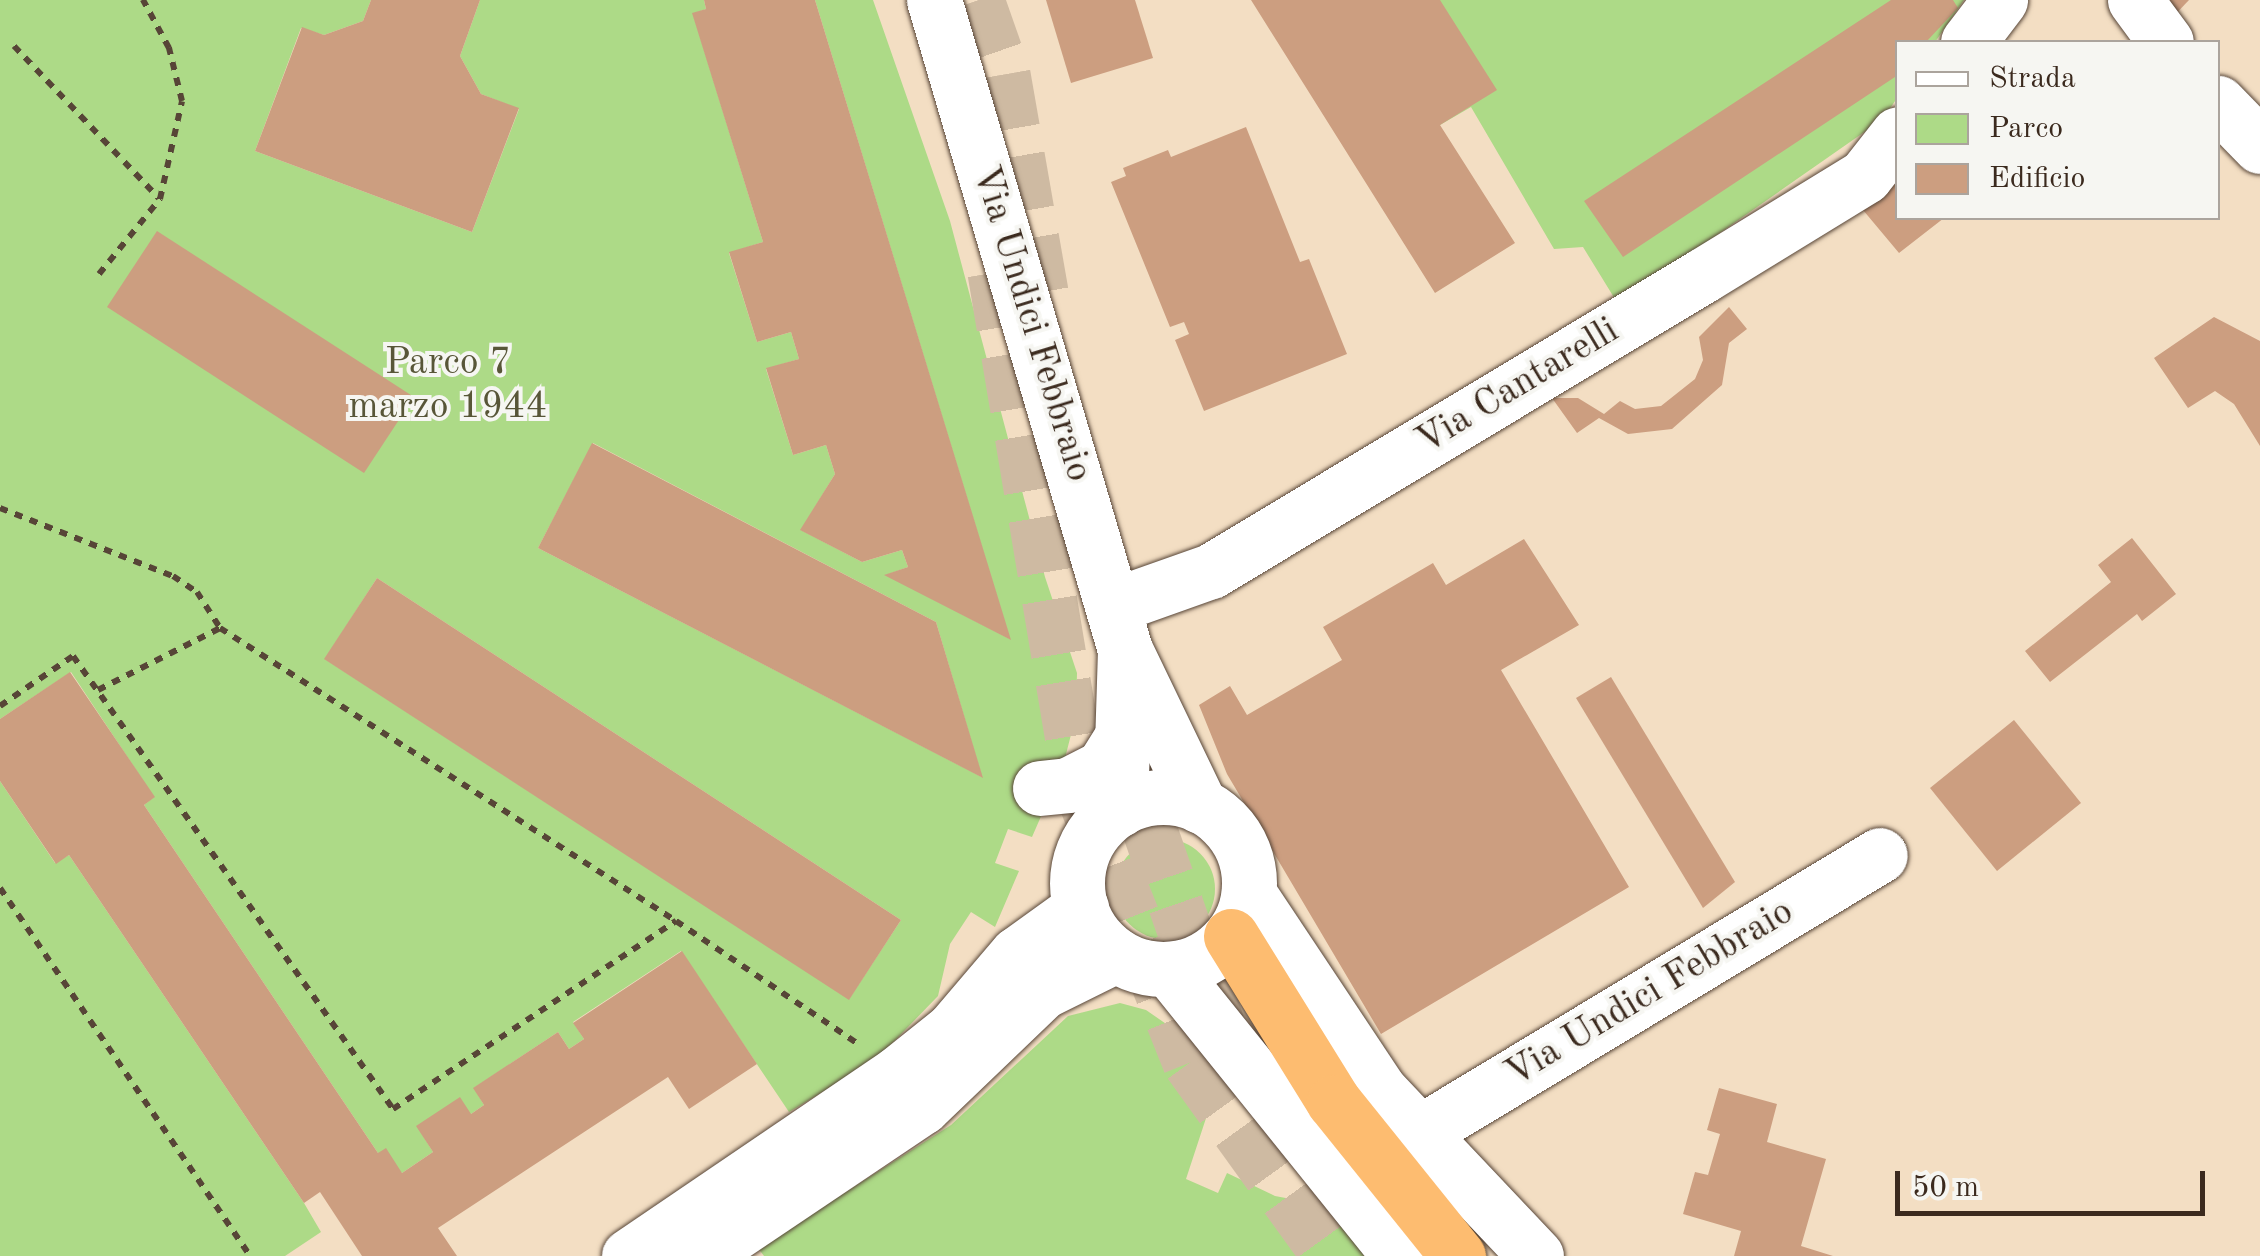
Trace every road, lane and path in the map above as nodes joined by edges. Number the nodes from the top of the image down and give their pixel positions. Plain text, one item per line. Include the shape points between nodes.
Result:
1 (144, 0) edge
2 (934, 0) edge
3 (2000, 0) edge
4 (2134, 0) edge
5 (1970, 40) edge
6 (2164, 40) edge
7 (14, 46) dead end
8 (2220, 106) edge
9 (1895, 138) edge
10 (2260, 146) edge
11 (160, 199) junction
12 (99, 274) dead end
13 (0, 508) edge
14 (1120, 627) junction
15 (220, 628) junction
16 (98, 690) junction
17 (0, 706) edge
18 (1123, 735) junction
19 (1200, 806) junction
20 (1107, 821) junction
21 (1880, 856) dead end
22 (0, 888) edge
23 (1080, 908) junction
24 (1240, 915) junction
25 (676, 921) junction
26 (1116, 955) junction
27 (1169, 969) junction
28 (897, 1074) junction
29 (1420, 1133) junction
30 (250, 1256) edge
31 (629, 1256) edge
32 (700, 1256) edge
33 (1400, 1256) edge
34 (1458, 1256) edge
35 (1536, 1256) edge

1 - 11 path via 169,48 182,101
2 - 14 street, Via Undici Febbraio
3 - 5 street
4 - 6 street
7 - 11 path
8 - 10 street
9 - 14 street, Via Cantarelli via 1865,176
11 - 12 path
13 - 15 path via 172,576 197,592
14 - 18 street, Via Undici Febbraio
14 - 19 street, Via Undici Febbraio
15 - 16 path
15 - 25 path
16 - 17 path via 73,656
16 - 25 path via 392,1109
18 - 20 street, Via Undici Febbraio
18 - 20 street via 1104,768 1068,785 1040,788
19 - 20 street via 1145,799
19 - 24 street, Via Undici Febbraio via 1242,847
20 - 23 street, Via Undici Febbraio via 1078,872
21 - 29 street, Via Undici Febbraio
22 - 30 path
23 - 26 street
23 - 28 street via 1017,954 952,1030
24 - 27 street via 1198,962
24 - 29 street, Via Undici Febbraio
24 - 34 highway via 1334,1102
25 - 28 path
26 - 27 street
26 - 32 street via 1043,991 922,1107
27 - 33 street
28 - 31 street
29 - 35 street, Via Undici Febbraio

